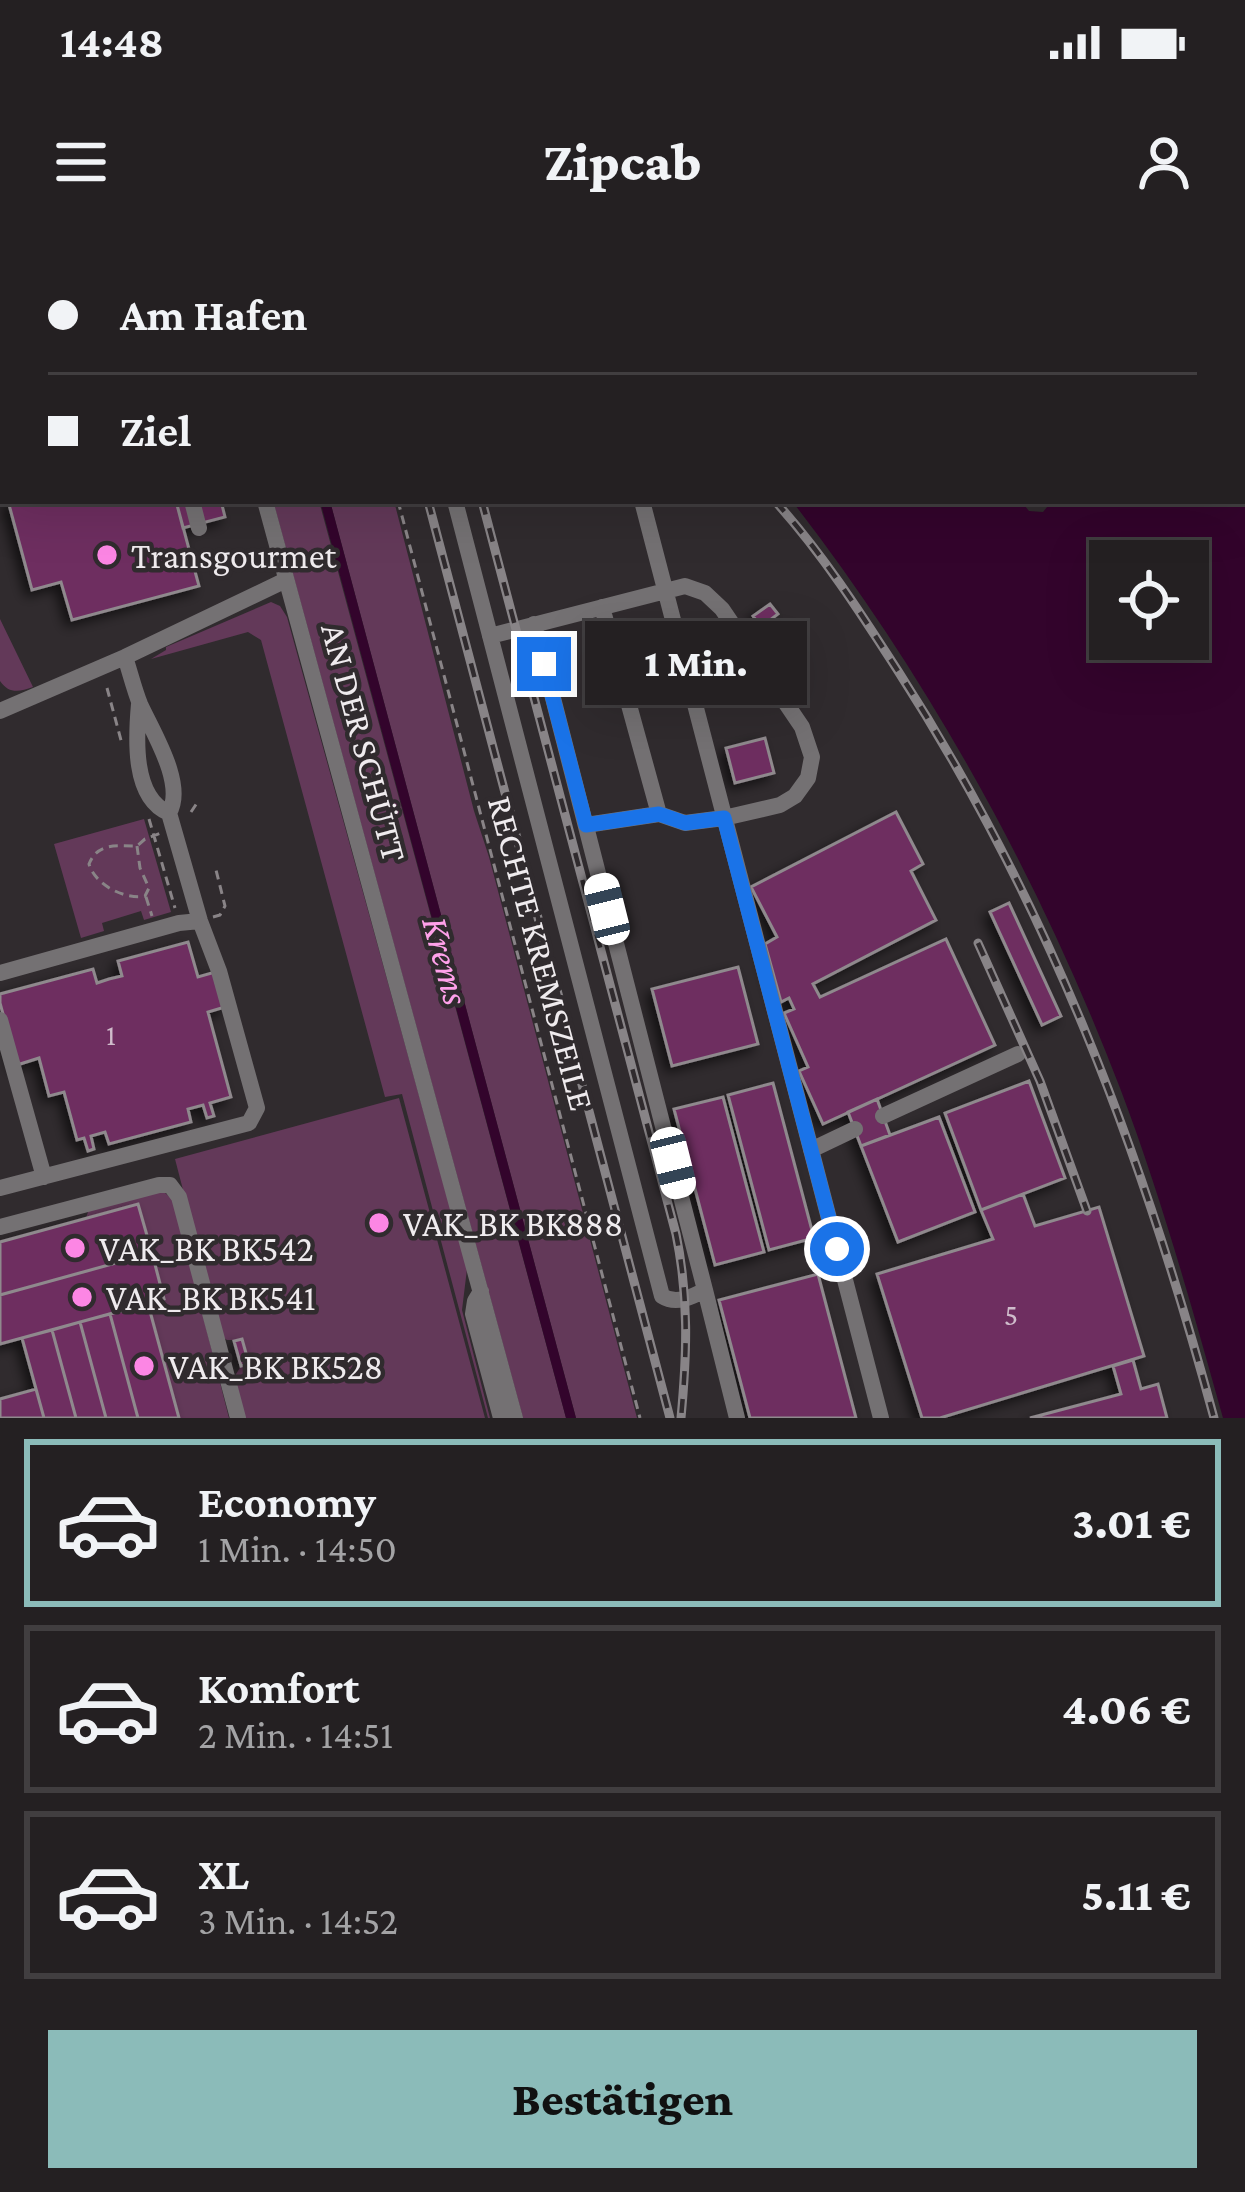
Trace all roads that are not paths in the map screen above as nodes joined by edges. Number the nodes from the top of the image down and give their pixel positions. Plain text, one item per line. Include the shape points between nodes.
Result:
1 (193, 504) edge
2 (266, 504) edge
3 (455, 504) edge
4 (643, 504) edge
5 (199, 528) dead end
6 (286, 580) junction
7 (665, 590) junction
8 (602, 607) junction
9 (534, 624) junction
10 (490, 636) junction
11 (125, 657) junction
12 (0, 711) edge
13 (659, 814) junction
14 (724, 818) junction
15 (586, 825) junction
16 (200, 921) junction
17 (0, 973) edge
18 (0, 1020) edge
19 (1018, 1054) dead end
20 (883, 1116) dead end
21 (855, 1130) dead end
22 (811, 1150) junction
23 (44, 1177) junction
24 (0, 1188) edge
25 (0, 1227) edge
26 (481, 1290) junction
27 (706, 1290) junction
28 (238, 1418) edge
29 (501, 1418) edge
30 (515, 1418) edge
31 (737, 1418) edge
32 (880, 1418) edge

1 - 5 street
2 - 6 street, AN DER SCHÜTT
3 - 10 street
4 - 7 street
6 - 11 street
6 - 26 street, AN DER SCHÜTT
7 - 8 street
7 - 14 street
7 - 14 street via 685,586 722,609 802,727 812,757 795,796
8 - 9 street
8 - 13 street
9 - 10 street
9 - 15 street
10 - 27 street via 662,1296 686,1299
11 - 12 street
11 - 16 street via 140,703 140,766 151,801 169,813
13 - 14 street via 685,823
13 - 15 street
14 - 22 street
15 - 27 street
16 - 17 street
16 - 23 street via 255,1116
18 - 23 street
19 - 20 street
21 - 22 street
22 - 32 street
23 - 24 street
25 - 28 street via 170,1185
26 - 29 street via 473,1314
26 - 30 street, AN DER SCHÜTT
27 - 31 street

